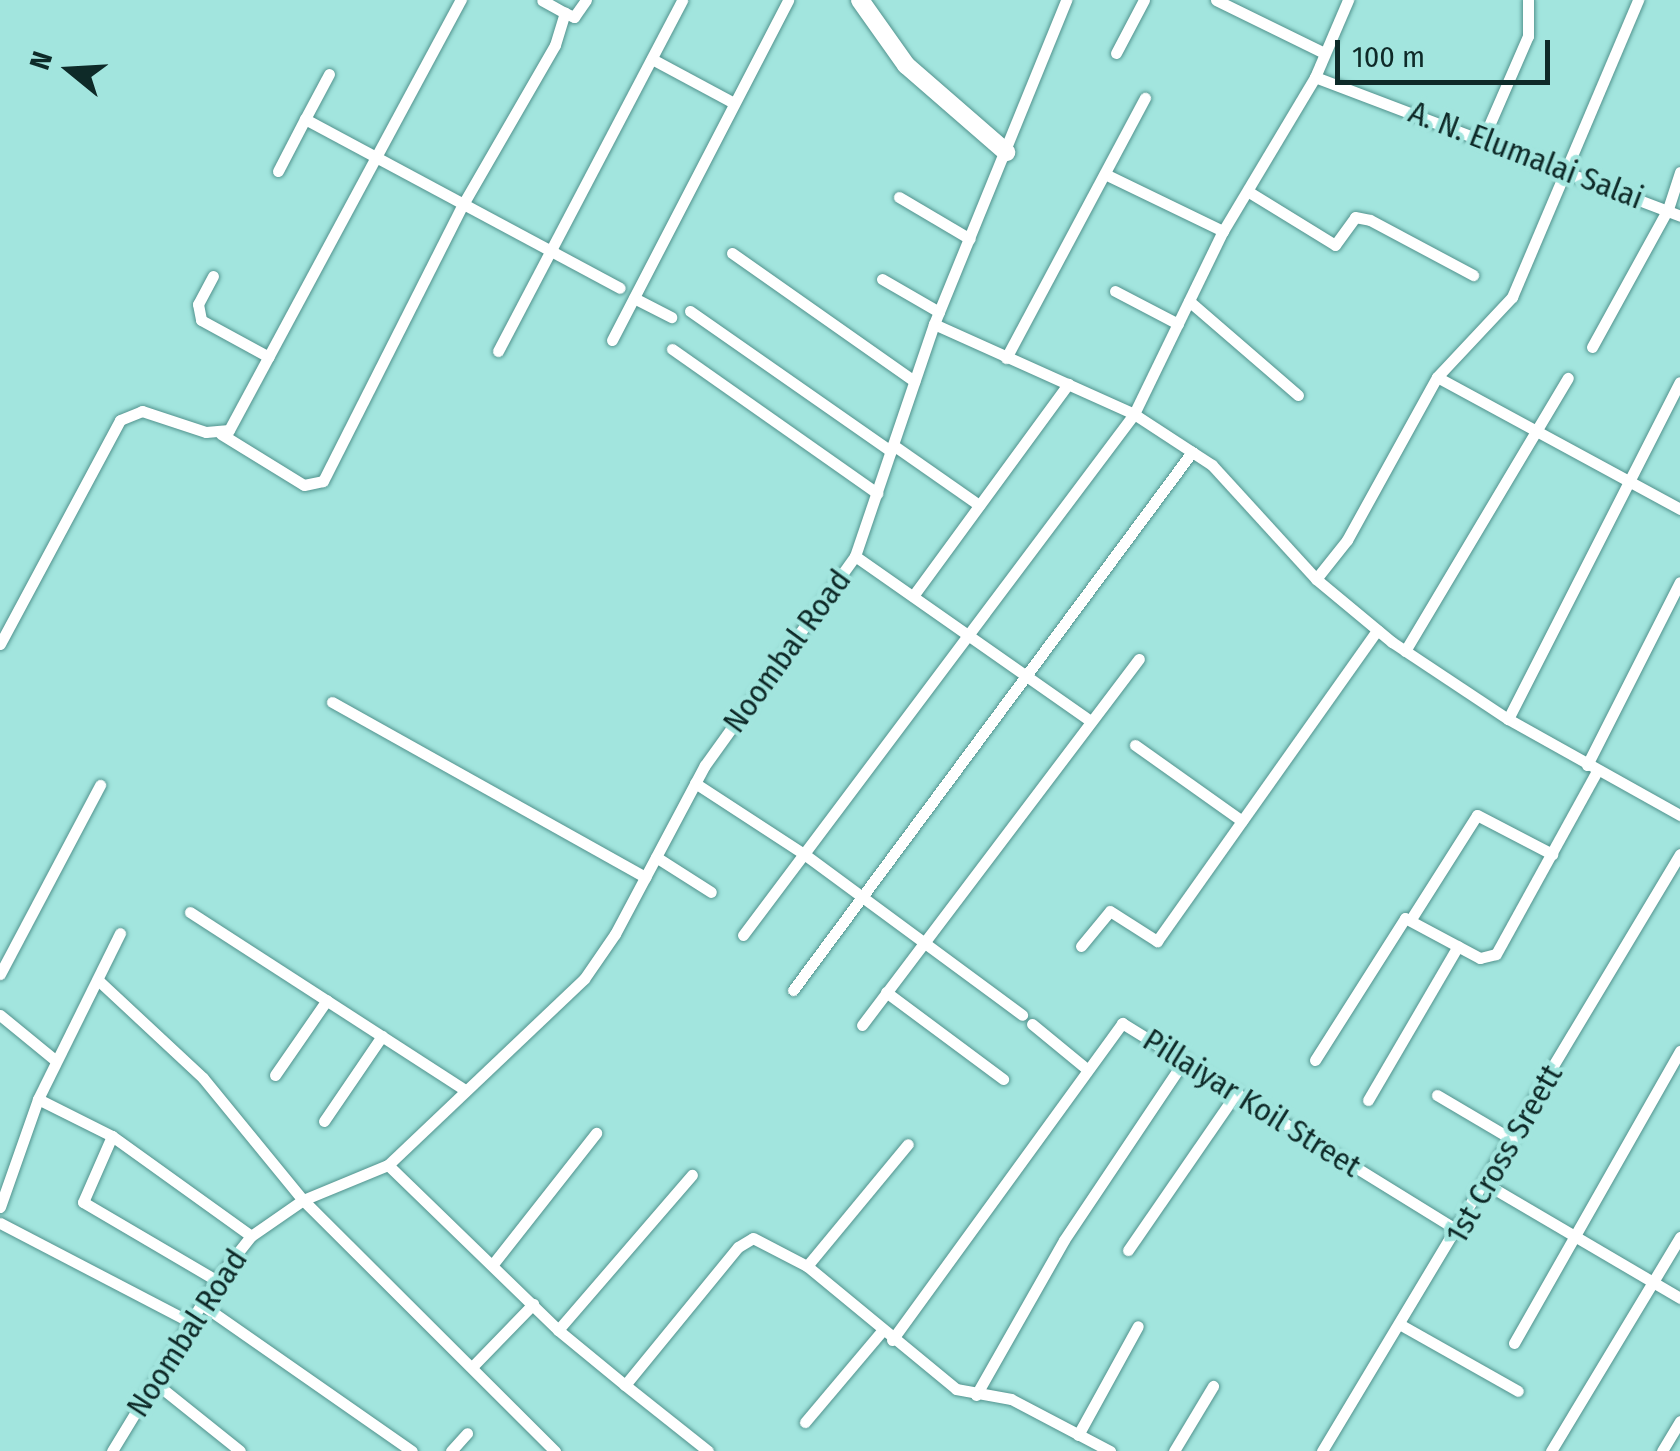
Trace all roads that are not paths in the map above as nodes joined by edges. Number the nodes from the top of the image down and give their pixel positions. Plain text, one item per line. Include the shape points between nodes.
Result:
1 (461, 0) edge
2 (542, 0) edge
3 (586, 0) edge
4 (682, 0) edge
5 (788, 0) edge
6 (860, 0) edge
7 (1066, 0) edge
8 (1144, 0) edge
9 (1216, 0) edge
10 (1348, 0) edge
11 (1528, 0) edge
12 (1638, 0) edge
13 (565, 14) junction
14 (1116, 52) dead end
15 (1324, 53) junction
16 (652, 59) junction
17 (329, 74) dead end
18 (1314, 77) junction
19 (1145, 98) dead end
20 (734, 104) junction
21 (305, 119) junction
22 (1484, 138) junction
23 (1006, 152) junction
24 (377, 160) junction
25 (1565, 170) junction
26 (278, 171) dead end
27 (1680, 172) edge
28 (1107, 176) junction
29 (1249, 192) junction
30 (899, 197) dead end
31 (462, 206) junction
32 (1668, 209) junction
33 (1680, 216) edge
34 (1223, 231) junction
35 (970, 239) junction
36 (551, 254) junction
37 (732, 254) dead end
38 (1472, 275) dead end
39 (213, 276) dead end
40 (882, 279) dead end
41 (620, 288) dead end
42 (1115, 292) dead end
43 (634, 298) junction
44 (1189, 302) junction
45 (690, 311) dead end
46 (672, 317) dead end
47 (937, 318) junction
48 (1178, 324) junction
49 (612, 340) dead end
50 (1592, 347) dead end
51 (672, 349) dead end
52 (498, 351) dead end
53 (269, 357) junction
54 (1006, 358) junction
55 (1438, 377) junction
56 (1568, 378) dead end
57 (914, 382) junction
58 (1680, 382) edge
59 (1068, 384) junction
60 (1298, 396) dead end
61 (1134, 414) junction
62 (1533, 432) junction
63 (222, 434) junction
64 (892, 448) junction
65 (1192, 452) junction
66 (1629, 486) junction
67 (877, 493) junction
68 (979, 505) junction
69 (1680, 509) edge
70 (856, 556) junction
71 (1316, 580) junction
72 (1680, 582) edge
73 (913, 596) junction
74 (1378, 630) junction
75 (970, 634) junction
76 (0, 644) edge
77 (1405, 651) junction
78 (1139, 659) dead end
79 (1026, 675) junction
80 (332, 702) dead end
81 (1508, 719) junction
82 (1091, 722) junction
83 (1135, 745) dead end
84 (1592, 768) junction
85 (695, 783) junction
86 (100, 785) dead end
87 (1679, 812) edge
88 (1242, 821) junction
89 (804, 854) junction
90 (1552, 854) junction
91 (1680, 854) edge
92 (656, 857) junction
93 (646, 877) junction
94 (711, 892) dead end
95 (862, 896) junction
96 (190, 912) dead end
97 (1412, 919) junction
98 (120, 933) dead end
99 (743, 935) dead end
100 (923, 942) junction
101 (1082, 946) dead end
102 (1458, 946) junction
103 (0, 974) edge
104 (98, 981) junction
105 (793, 990) dead end
106 (886, 992) junction
107 (328, 1000) junction
108 (0, 1015) edge
109 (862, 1025) dead end
110 (382, 1036) junction
111 (1680, 1051) edge
112 (1185, 1059) junction
113 (55, 1060) junction
114 (1315, 1060) dead end
115 (1088, 1070) junction
116 (275, 1075) dead end
117 (1003, 1078) dead end
118 (464, 1089) junction
119 (1237, 1092) junction
120 (1437, 1095) dead end
121 (38, 1099) junction
122 (1368, 1100) dead end
123 (324, 1121) dead end
124 (596, 1133) dead end
125 (112, 1136) junction
126 (1513, 1140) junction
127 (908, 1144) dead end
128 (388, 1165) junction
129 (692, 1174) dead end
130 (1486, 1184) junction
131 (303, 1200) junction
132 (0, 1208) edge
133 (0, 1223) edge
134 (1460, 1231) junction
135 (251, 1236) junction
136 (1575, 1236) junction
137 (1680, 1238) edge
138 (1128, 1250) dead end
139 (493, 1264) junction
140 (807, 1266) junction
141 (216, 1280) junction
142 (1652, 1283) junction
143 (1680, 1298) edge
144 (202, 1304) junction
145 (533, 1304) junction
146 (190, 1322) junction
147 (1402, 1325) junction
148 (1138, 1326) dead end
149 (558, 1330) junction
150 (882, 1331) junction
151 (892, 1340) junction
152 (1514, 1343) dead end
153 (472, 1368) junction
154 (154, 1382) junction
155 (625, 1385) junction
156 (1213, 1386) dead end
157 (1518, 1391) dead end
158 (976, 1395) junction
159 (1680, 1421) edge
160 (805, 1422) dead end
161 (467, 1433) dead end
162 (1078, 1434) junction
163 (112, 1451) edge
164 (240, 1451) edge
165 (412, 1451) edge
166 (451, 1451) edge
167 (555, 1451) edge
168 (708, 1451) edge
169 (1110, 1451) edge
170 (1174, 1451) edge
171 (1322, 1451) edge
172 (1551, 1451) edge
173 (1662, 1451) edge

1 - 24 street
2 - 13 street
3 - 13 street via 574,18
4 - 16 street
5 - 20 street
6 - 23 street via 906,65
7 - 23 street, Noombal Road
8 - 14 street
9 - 15 street
10 - 15 street
11 - 22 street via 1528,36
12 - 25 street
13 - 31 street via 548,58
15 - 18 street
16 - 20 street
16 - 36 street
17 - 21 street
18 - 22 street, A. N. Elumalai Salai
18 - 29 street
19 - 28 street
20 - 43 street
21 - 24 street
21 - 26 street
22 - 25 street, A. N. Elumalai Salai
23 - 35 street, Noombal Road
24 - 31 street
24 - 53 street
25 - 32 street, A. N. Elumalai Salai
25 - 55 street via 1512,298
27 - 32 street
28 - 34 street
28 - 54 street
29 - 34 street
29 - 38 street via 1335,245 1355,217 1370,220
30 - 35 street
31 - 36 street
31 - 63 street via 324,481 304,485
32 - 33 street, A. N. Elumalai Salai
32 - 50 street
34 - 44 street
35 - 47 street, Noombal Road
36 - 41 street
36 - 52 street
37 - 57 street
39 - 53 street via 198,304 201,320
40 - 47 street
42 - 48 street
43 - 46 street
43 - 49 street
44 - 48 street
44 - 60 street
45 - 64 street
47 - 54 street
47 - 57 street, Noombal Road
48 - 61 street
51 - 67 street
53 - 63 street
54 - 59 street
55 - 62 street
55 - 71 street via 1347,540
56 - 62 street
57 - 64 street, Noombal Road
58 - 66 street
59 - 61 street
59 - 68 street
61 - 65 street
61 - 75 street
62 - 66 street
62 - 77 street
63 - 76 street via 142,411 120,420
64 - 67 street, Noombal Road
64 - 68 street
65 - 71 street
65 - 79 street
66 - 69 street
66 - 81 street
67 - 70 street, Noombal Road
68 - 73 street
70 - 73 street
70 - 85 street, Noombal Road
71 - 74 street
72 - 84 street
73 - 75 street
74 - 77 street
74 - 88 street
75 - 79 street
75 - 89 street
77 - 81 street
78 - 82 street
79 - 82 street
79 - 95 street
80 - 93 street
81 - 84 street
82 - 100 street
83 - 88 street
84 - 87 street
84 - 90 street
85 - 89 street
85 - 92 street, Noombal Road
86 - 103 street
88 - 101 street via 1156,941 1110,911
89 - 95 street
89 - 99 street
90 - 97 street via 1476,814
90 - 102 street via 1496,954 1480,958
91 - 126 street, 1st Cross Sreett
92 - 93 street, Noombal Road
92 - 94 street
93 - 118 street, Noombal Road via 584,979
95 - 100 street
95 - 105 street
96 - 107 street
97 - 102 street
97 - 114 street via 1400,922
98 - 104 street
100 - 106 street
100 - 115 street
102 - 122 street
104 - 113 street
104 - 131 street via 203,1078
106 - 109 street
106 - 117 street
107 - 110 street
107 - 116 street
108 - 113 street
110 - 118 street
110 - 123 street
111 - 136 street
112 - 115 street, Pillaiyar Koil Street via 1122,1023
112 - 119 street, Pillaiyar Koil Street
112 - 158 street via 1064,1240
113 - 121 street
115 - 151 street, Pillaiyar Koil Street
118 - 128 street, Noombal Road
119 - 134 street, Pillaiyar Koil Street
119 - 138 street
120 - 126 street
121 - 125 street
121 - 132 street
124 - 139 street
125 - 135 street
125 - 141 street via 83,1202
126 - 130 street, 1st Cross Sreett
127 - 140 street
128 - 131 street, Noombal Road
128 - 139 street
129 - 149 street
130 - 134 street, 1st Cross Sreett
130 - 136 street
131 - 135 street, Noombal Road
131 - 153 street
133 - 146 street
134 - 147 street, 1st Cross Sreett
135 - 141 street, Noombal Road
136 - 142 street
136 - 152 street
137 - 142 street
139 - 145 street
140 - 150 street
140 - 155 street via 753,1238 738,1247
141 - 144 street, Noombal Road
142 - 143 street
142 - 172 street
144 - 146 street, Noombal Road
144 - 165 street
145 - 149 street
145 - 153 street
146 - 154 street, Noombal Road
147 - 157 street
147 - 171 street, 1st Cross Sreett
148 - 162 street
149 - 155 street
150 - 151 street
150 - 160 street
151 - 158 street via 956,1389
153 - 167 street
154 - 163 street, Noombal Road
154 - 164 street
155 - 168 street
156 - 170 street
158 - 162 street via 1011,1399
159 - 173 street
161 - 166 street
162 - 169 street

